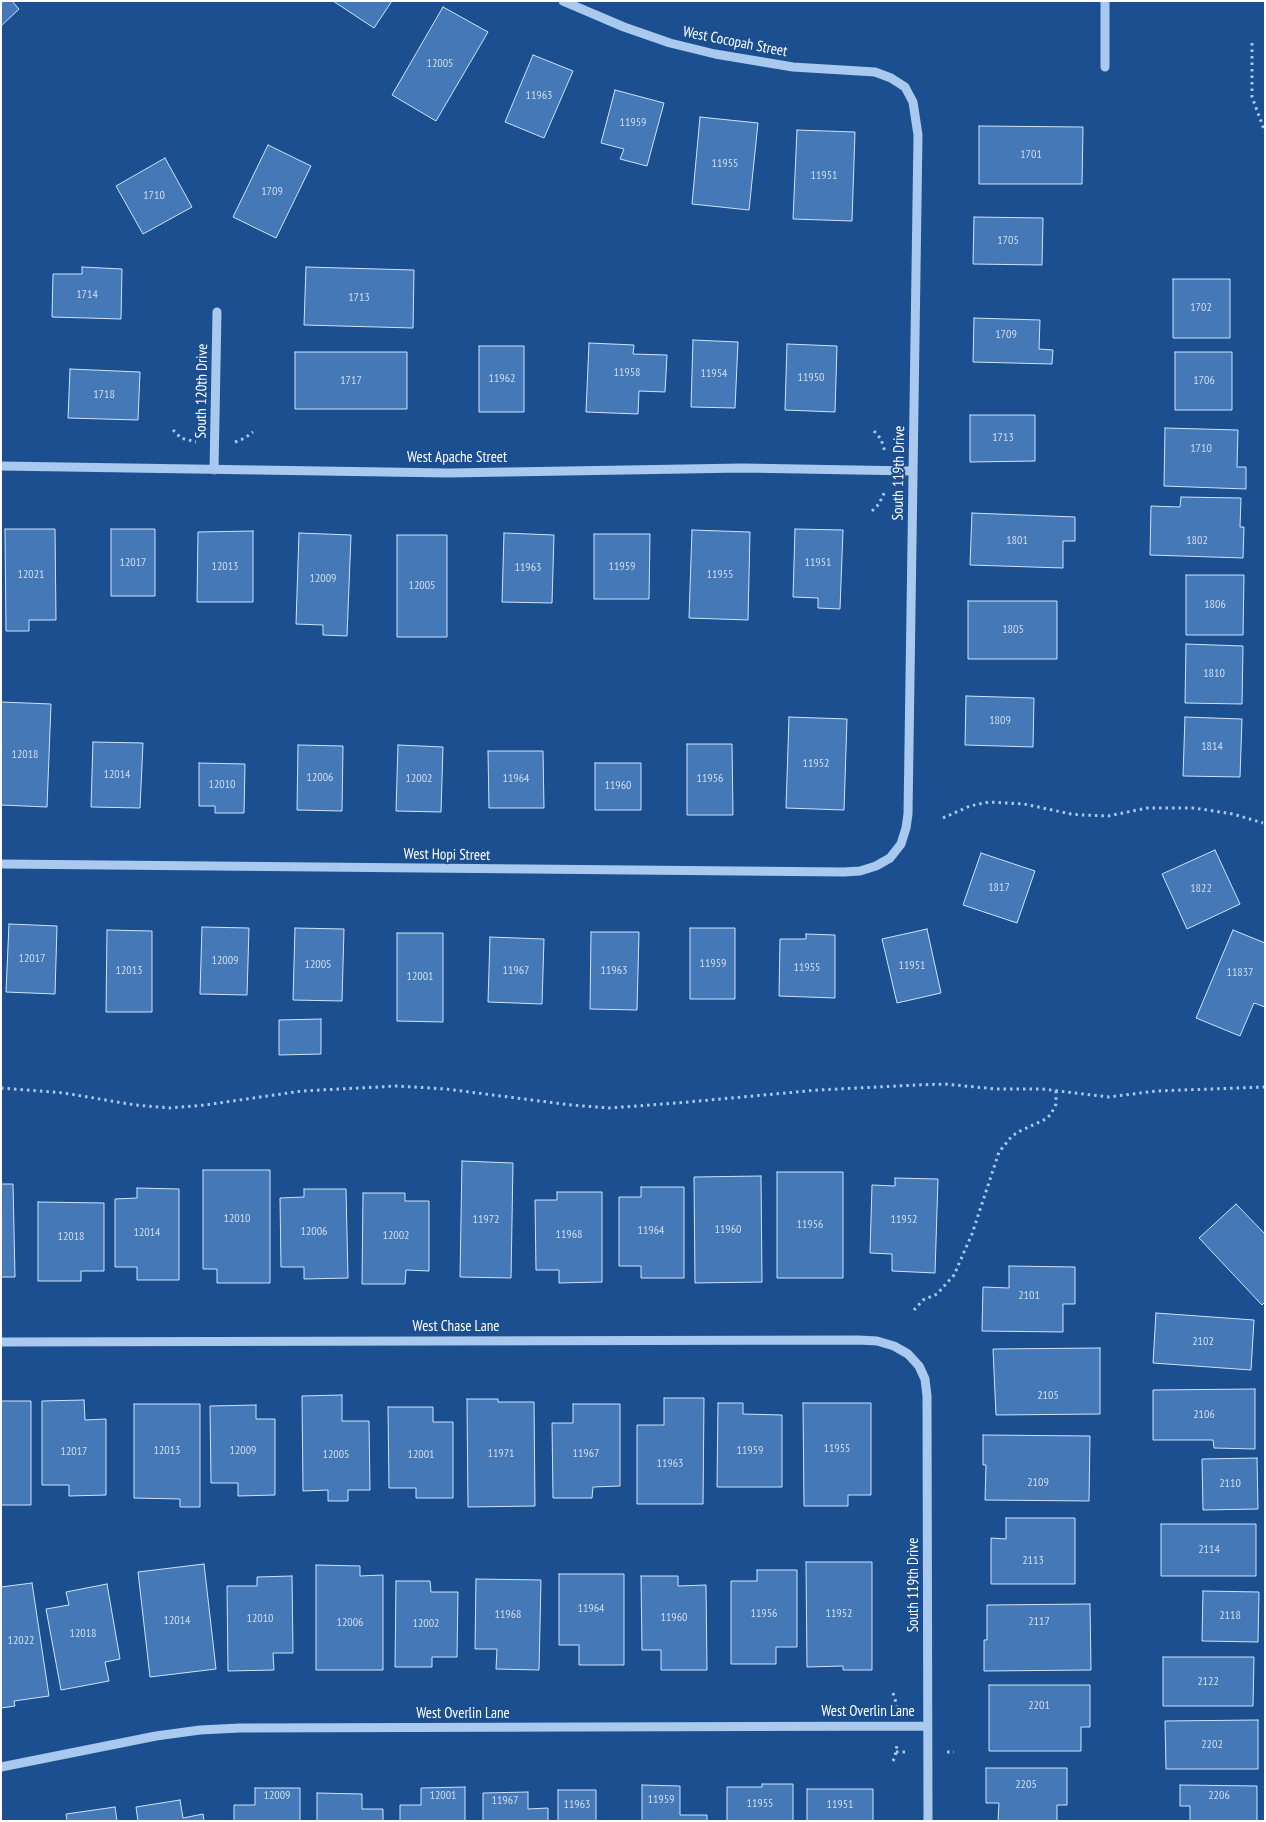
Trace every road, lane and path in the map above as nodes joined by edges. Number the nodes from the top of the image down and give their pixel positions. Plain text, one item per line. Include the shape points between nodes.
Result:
1 (563, 1) edge
2 (1105, 1) edge
3 (1252, 43) dead end
4 (1105, 67) dead end
5 (905, 87) joint
6 (1265, 132) edge
7 (217, 312) dead end
8 (1, 466) edge
9 (214, 470) junction
10 (912, 471) junction
11 (943, 818) dead end
12 (1263, 823) dead end
13 (890, 858) joint
14 (1, 864) edge
15 (1265, 1087) edge
16 (1, 1088) edge
17 (1056, 1090) junction
18 (914, 1310) dead end
19 (1, 1342) edge
20 (908, 1354) joint
21 (928, 1726) junction
22 (1, 1767) edge
23 (928, 1821) edge

1 - 5 street, West Cocopah Street via 624,27 715,54 793,67 876,72
2 - 4 street
3 - 6 path via 1252,97
5 - 10 street, South 119th Drive via 913,102 918,135
7 - 9 street, South 120th Drive
8 - 9 street, West Apache Street
9 - 10 street, West Apache Street via 498,472 744,468
10 - 13 street, South 119th Drive via 908,814 901,844
11 - 12 path via 976,805 1000,802 1091,815 1114,815 1147,808 1194,808
13 - 14 street, West Hopi Street via 860,871 844,872
15 - 17 path via 1156,1091 1109,1097
16 - 17 path via 170,1108 302,1091 397,1086 609,1108 886,1086 944,1084
17 - 18 path via 1055,1108 1051,1114 1012,1136 999,1152 972,1234 954,1274 937,1294 923,1300
19 - 20 street, West Chase Lane via 858,1340 877,1341
20 - 21 street, South 119th Drive via 925,1380 927,1396
21 - 22 street, West Overlin Lane via 240,1728 156,1736
21 - 23 street, South 119th Drive

